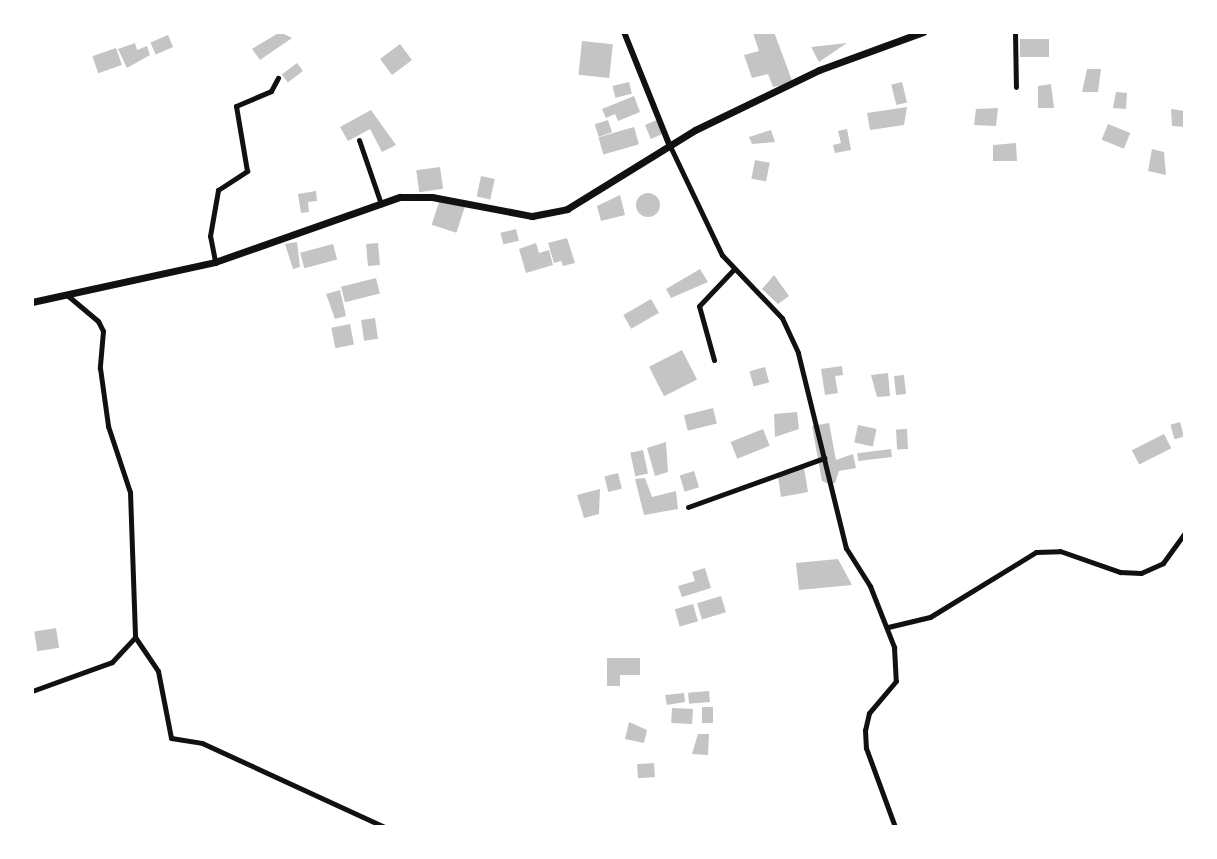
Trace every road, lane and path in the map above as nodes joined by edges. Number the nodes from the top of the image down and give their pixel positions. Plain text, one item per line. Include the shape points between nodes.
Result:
1 (624, 32) edge
2 (923, 32) edge
3 (1015, 32) edge
4 (278, 78) dead end
5 (1016, 87) dead end
6 (359, 140) dead end
7 (669, 144) junction
8 (381, 204) junction
9 (215, 262) junction
10 (733, 270) junction
11 (65, 291) junction
12 (32, 302) edge
13 (714, 360) dead end
14 (824, 458) junction
15 (688, 507) dead end
16 (1185, 533) edge
17 (888, 627) junction
18 (135, 637) junction
19 (32, 691) edge
20 (385, 827) edge
21 (895, 827) edge

1 - 7 street
2 - 7 main road via 819,70
3 - 5 street
4 - 9 street via 271,91 236,106 247,171 218,190 210,236
6 - 8 street
7 - 8 main road via 580,204 554,213 513,214 432,197 408,196
7 - 10 street
8 - 9 main road
9 - 11 main road
10 - 13 street via 699,306
10 - 14 street via 782,318 791,335
11 - 12 main road
11 - 18 street via 103,331 100,368 108,426 129,483
14 - 15 street
14 - 17 street via 846,548
16 - 17 street via 1163,563 1141,573 1120,572 1060,551 1036,552 930,617
17 - 21 street via 897,677 869,713 865,739
18 - 19 street via 112,662
18 - 20 street via 158,671 171,738 214,748

